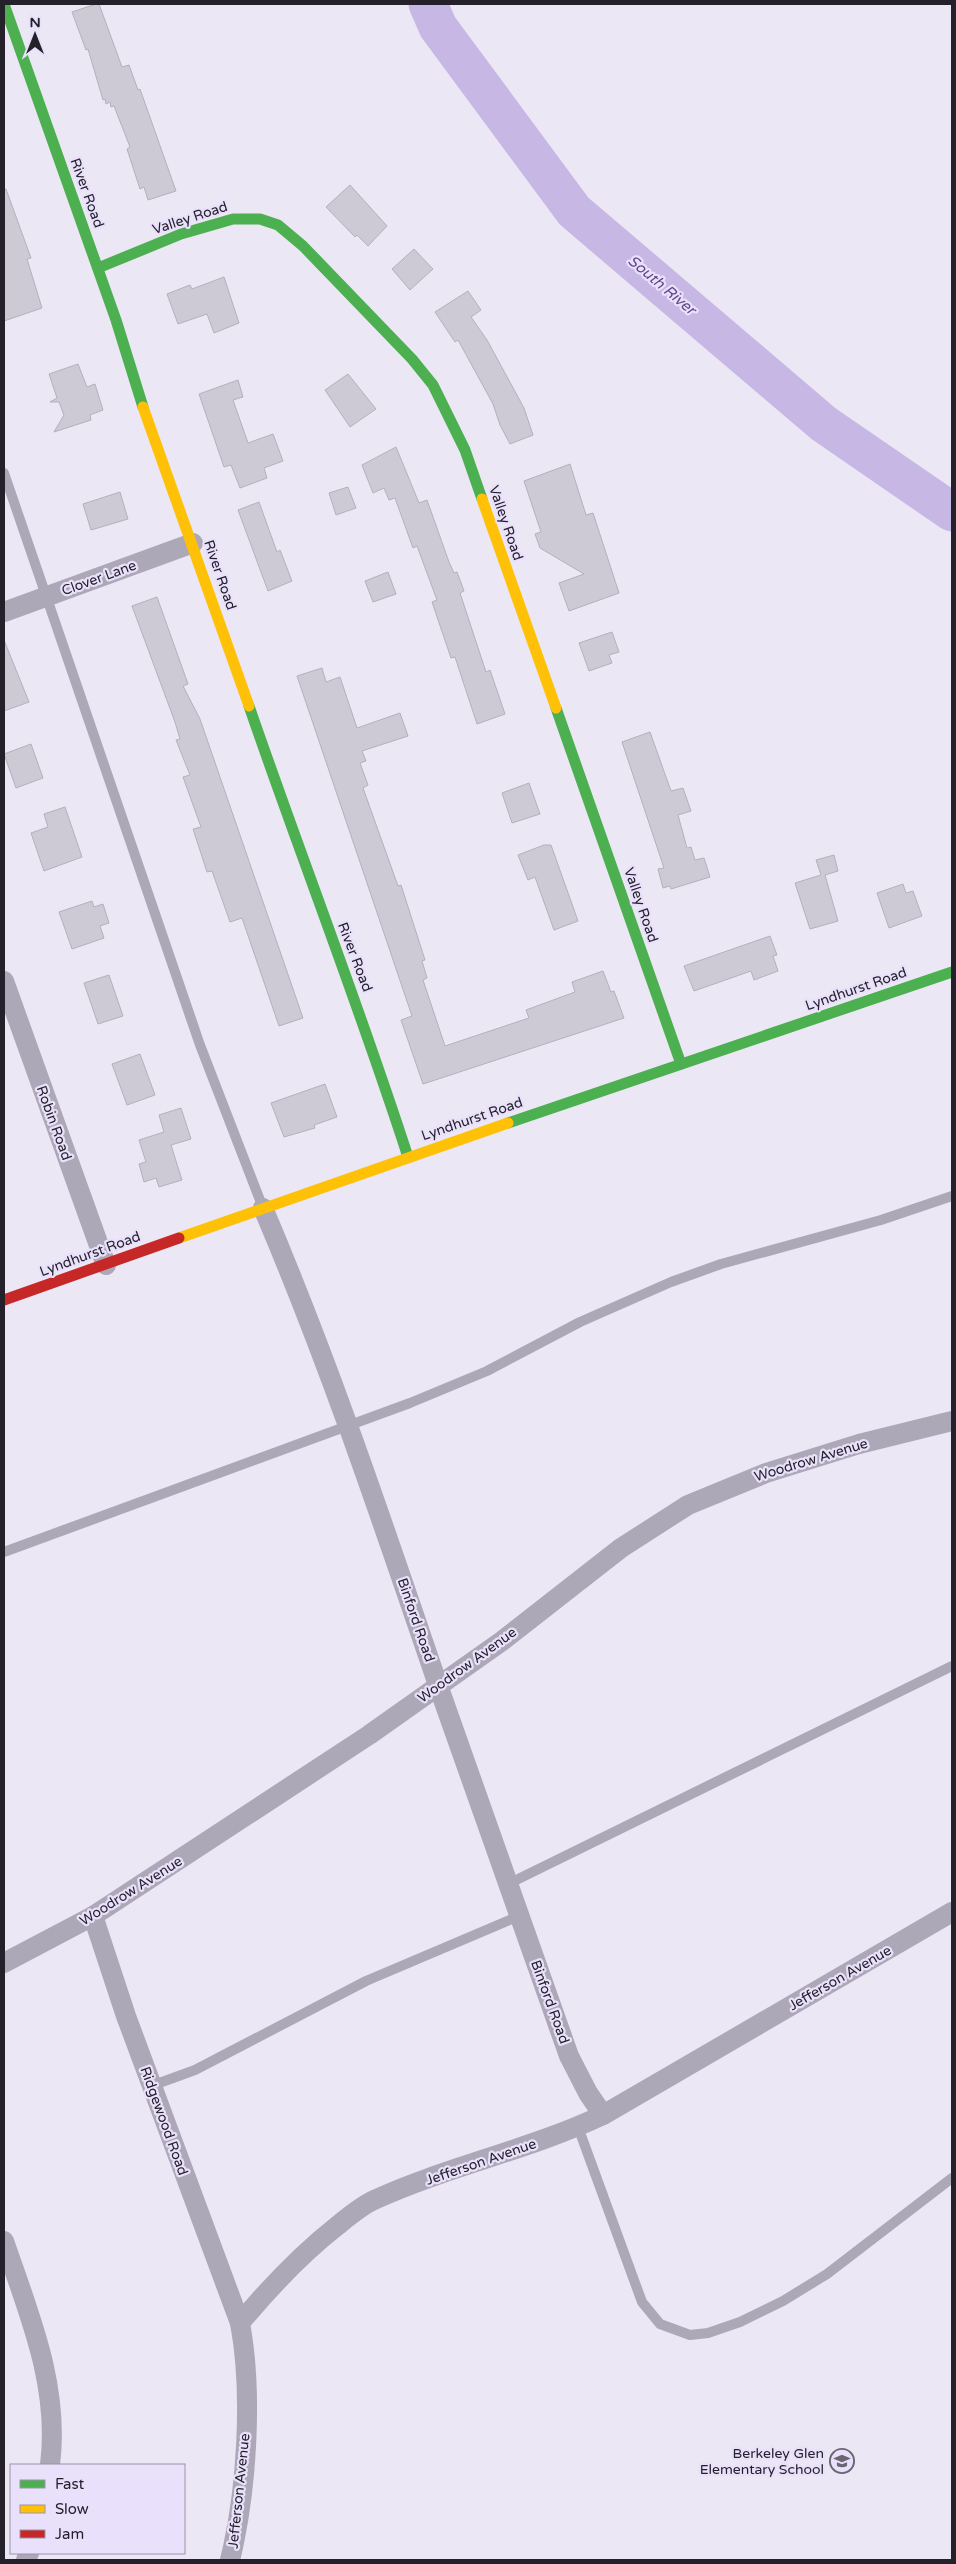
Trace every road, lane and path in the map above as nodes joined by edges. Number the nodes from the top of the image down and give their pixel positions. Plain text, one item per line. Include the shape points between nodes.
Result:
1 (4, 4) edge
2 (98, 268) junction
3 (4, 473) edge
4 (193, 543) junction
5 (47, 597) junction
6 (4, 612) edge
7 (952, 972) edge
8 (4, 982) edge
9 (681, 1064) junction
10 (408, 1157) junction
11 (952, 1196) edge
12 (263, 1208) junction
13 (106, 1264) junction
14 (4, 1300) edge
15 (952, 1421) edge
16 (347, 1424) junction
17 (4, 1552) edge
18 (952, 1666) edge
19 (439, 1686) junction
20 (508, 1884) junction
21 (952, 1912) edge
22 (93, 1916) junction
23 (519, 1916) junction
24 (4, 1963) edge
25 (151, 2086) junction
26 (603, 2115) junction
27 (578, 2126) junction
28 (952, 2178) edge
29 (4, 2241) edge
30 (240, 2323) junction
31 (50, 2464) edge
32 (230, 2560) edge

1 - 2 street, River Road
2 - 4 street, River Road via 152,435
2 - 9 street, Valley Road via 190,232 233,219 260,219 278,226 303,246 433,385 465,450
3 - 5 lane
4 - 5 street, Clover Lane
4 - 10 street, River Road via 293,834 368,1034
5 - 6 street, Clover Lane
5 - 12 lane via 200,1045
7 - 9 street, Lyndhurst Road
8 - 13 street, Robin Road
9 - 10 street, Lyndhurst Road
10 - 12 street, Lyndhurst Road
11 - 16 lane via 670,1282 580,1322 486,1371 410,1403
12 - 13 street, Lyndhurst Road
12 - 16 street, Binford Road via 295,1282
13 - 14 street, Lyndhurst Road
15 - 19 street, Woodrow Avenue via 859,1444 766,1473 688,1505 621,1548
16 - 17 lane
16 - 19 street, Binford Road
18 - 20 lane
19 - 20 street, Binford Road
19 - 22 street, Woodrow Avenue
20 - 23 street, Binford Road
21 - 26 street, Jefferson Avenue
22 - 24 street, Woodrow Avenue
22 - 25 street, Ridgewood Road
23 - 25 lane via 366,1981 195,2070
23 - 26 street, Binford Road via 569,2056
25 - 30 street, Ridgewood Road
26 - 27 street, Jefferson Avenue
27 - 28 lane via 642,2302 660,2324 690,2335 708,2333 740,2322 782,2301 827,2274
27 - 30 street, Jefferson Avenue via 373,2200 308,2248
29 - 31 street via 48,2375
30 - 32 street, Jefferson Avenue via 246,2352 246,2439 241,2498

